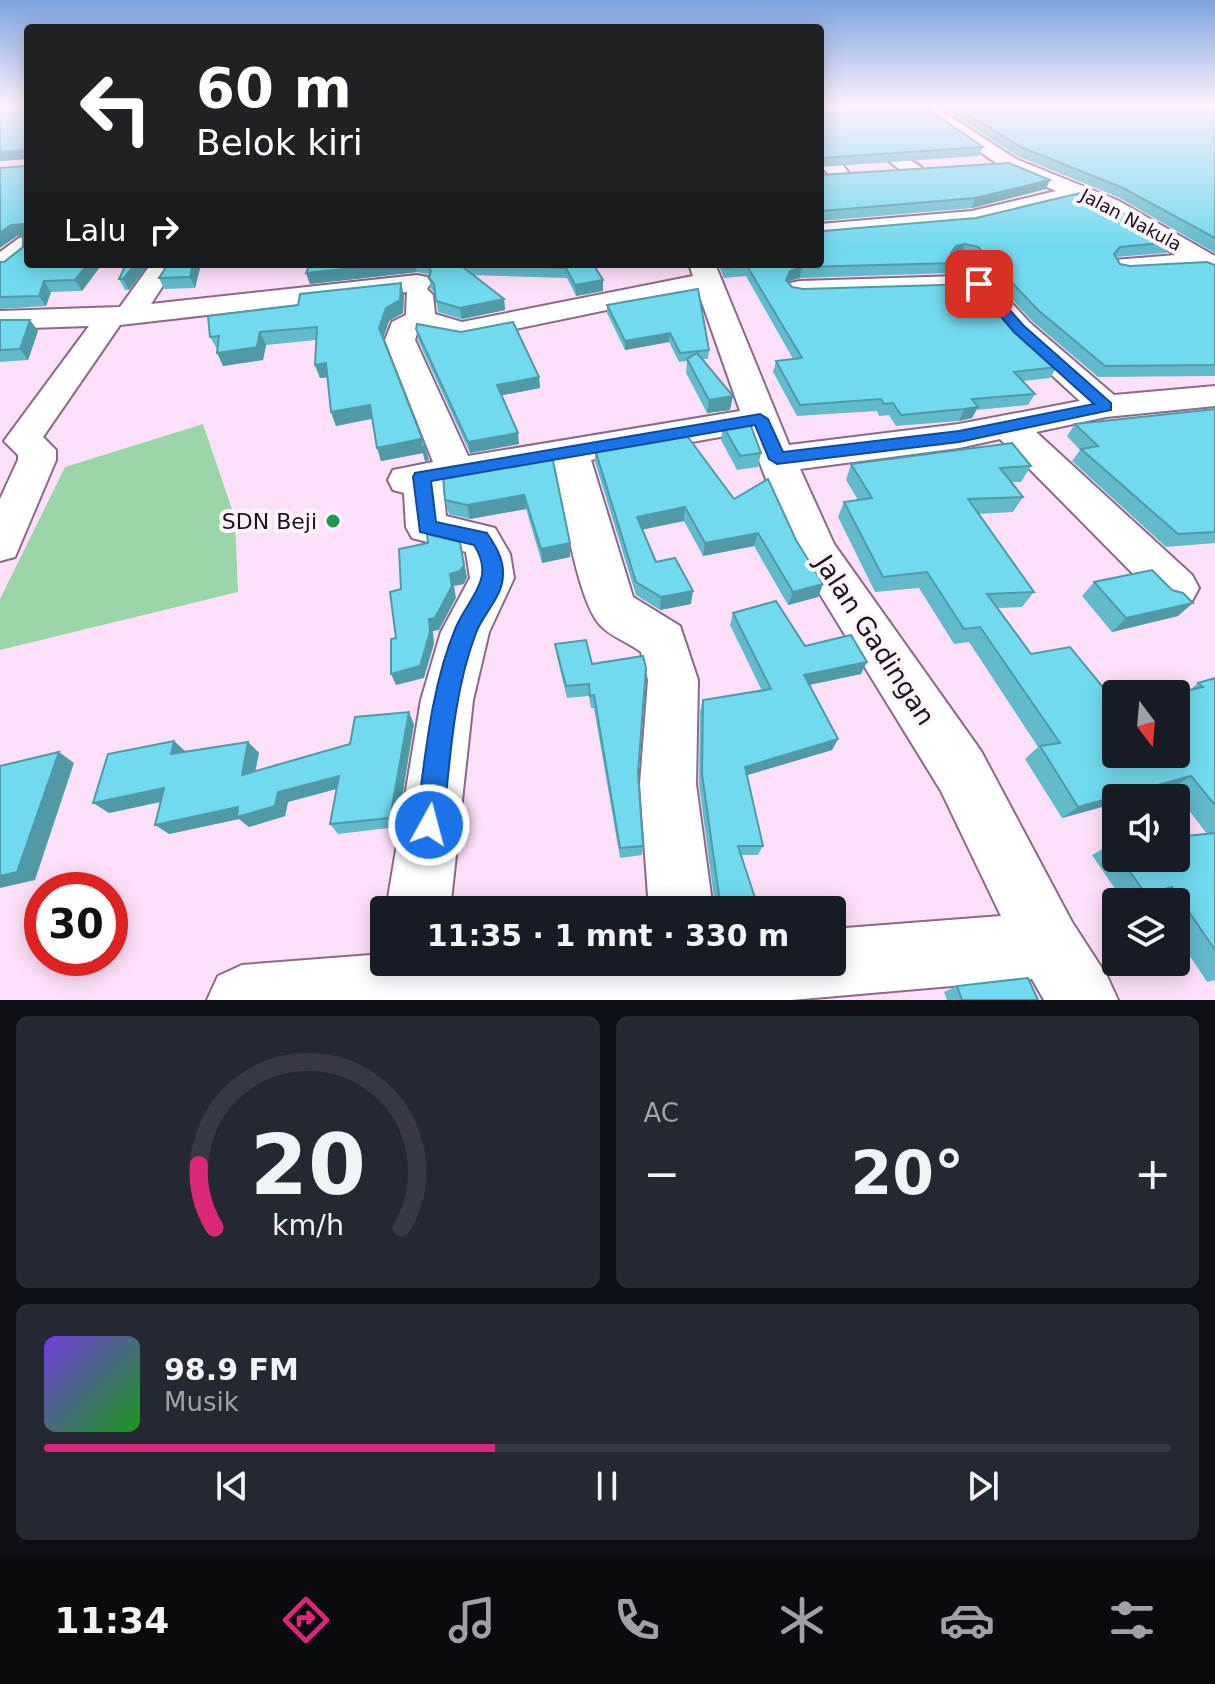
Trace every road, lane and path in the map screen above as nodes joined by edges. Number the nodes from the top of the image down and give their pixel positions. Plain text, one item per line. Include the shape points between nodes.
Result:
1 (891, 153) edge
2 (993, 153) edge
3 (824, 158) edge
4 (1009, 163) junction
5 (978, 166) edge
6 (885, 173) edge
7 (839, 175) edge
8 (1078, 191) junction
9 (824, 231) edge
10 (24, 246) edge
11 (0, 264) edge
12 (1210, 264) edge
13 (1123, 266) edge
14 (161, 268) edge
15 (705, 272) edge
16 (417, 273) edge
17 (800, 289) edge
18 (120, 316) junction
19 (421, 319) junction
20 (0, 320) edge
21 (1215, 396) edge
22 (1106, 406) junction
23 (1009, 427) junction
24 (769, 439) junction
25 (570, 450) junction
26 (428, 476) junction
27 (0, 545) edge
28 (1176, 588) edge
29 (420, 896) edge
30 (680, 896) edge
31 (846, 970) edge
32 (1066, 973) edge
33 (398, 976) edge
34 (264, 999) edge

1 - 6 street via 922,170
2 - 4 street, Jalan Nakula
3 - 7 street
4 - 5 street
4 - 8 street, Jalan Nakula
8 - 9 street via 972,218
8 - 12 street, Jalan Nakula
10 - 11 street
12 - 13 street
14 - 18 street
15 - 19 street via 462,331
15 - 24 street, Jalan Gadingan
16 - 18 street
16 - 19 street
17 - 22 street via 971,274 1019,329
18 - 20 street
18 - 27 street via 22,441 37,450 37,460
19 - 26 street via 403,328 400,340
21 - 22 street
22 - 23 street
23 - 24 street via 872,448
23 - 28 street
24 - 25 street
24 - 32 street, Jalan Gadingan via 816,552 961,771
25 - 26 street
25 - 30 street via 614,609 663,641 673,680 668,784
26 - 29 street via 427,527 480,539 494,570 491,588 466,629 444,712
31 - 32 street
33 - 34 street

